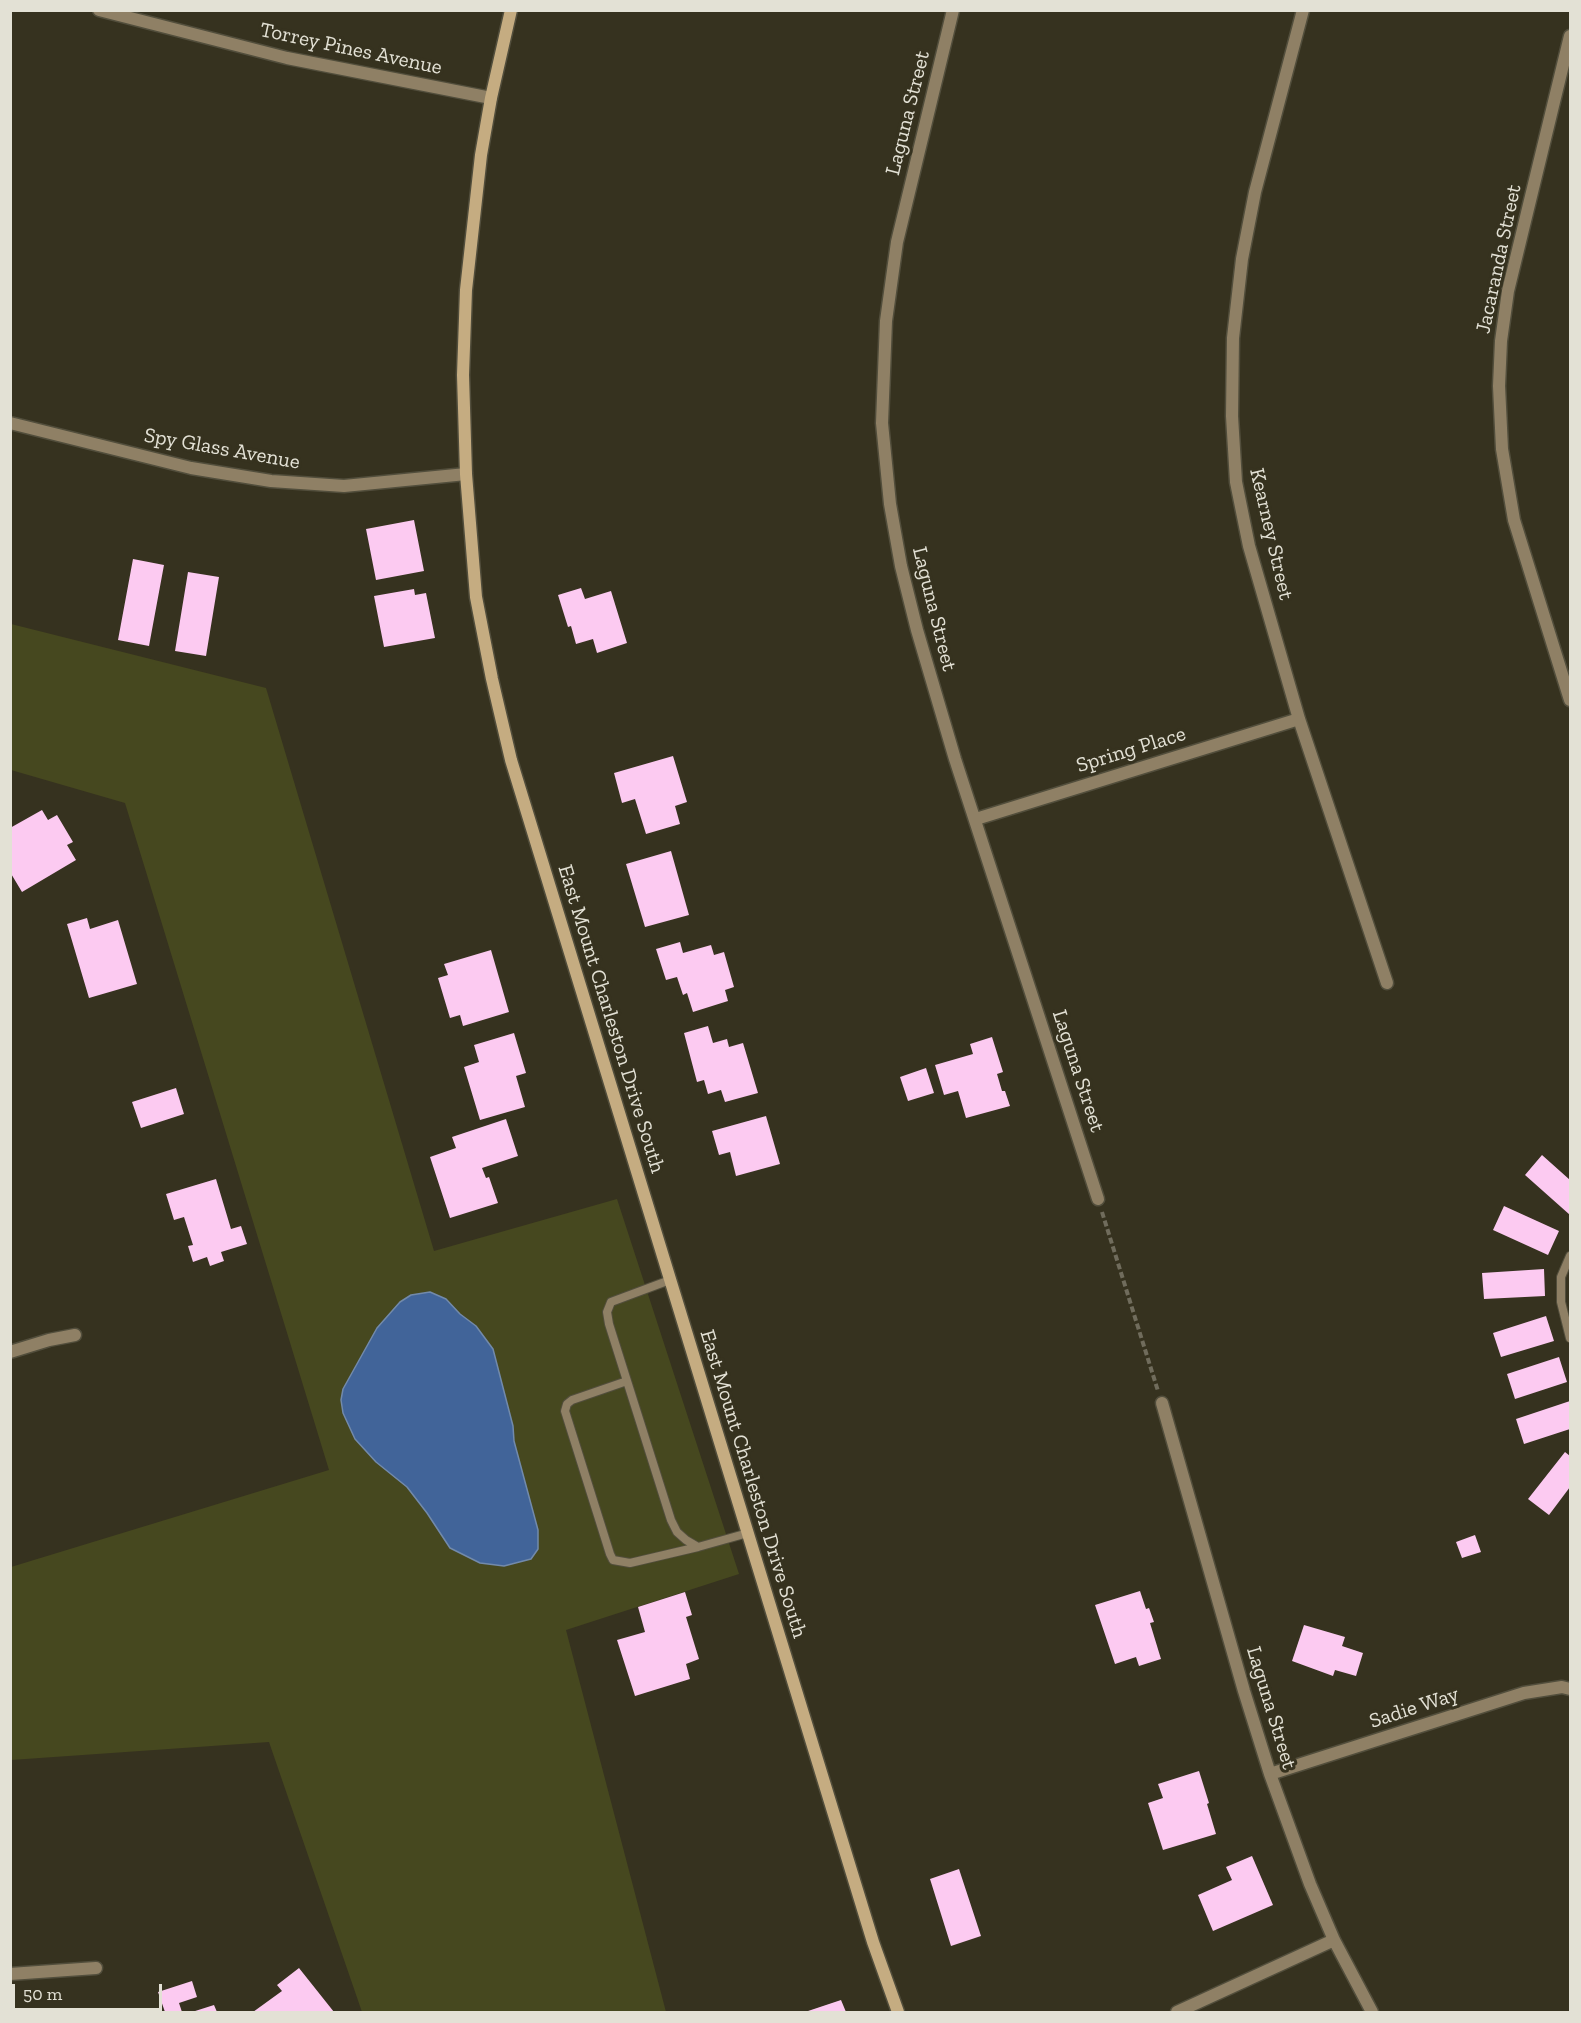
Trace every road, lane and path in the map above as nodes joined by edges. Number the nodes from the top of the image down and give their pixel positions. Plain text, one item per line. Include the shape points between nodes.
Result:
1 (99, 10) edge
2 (511, 10) edge
3 (953, 10) edge
4 (1303, 10) edge
5 (1570, 36) edge
6 (491, 98) junction
7 (10, 423) edge
8 (466, 474) junction
9 (1570, 700) edge
10 (1299, 719) junction
11 (976, 819) junction
12 (1387, 983) dead end
13 (1098, 1199) joint
14 (1570, 1256) edge
15 (670, 1280) junction
16 (75, 1335) dead end
17 (1570, 1338) edge
18 (10, 1352) edge
19 (627, 1381) junction
20 (1162, 1403) joint
21 (748, 1533) junction
22 (698, 1547) junction
23 (1570, 1689) edge
24 (1270, 1774) junction
25 (1334, 1940) junction
26 (96, 1968) dead end
27 (10, 1974) edge
28 (898, 2013) edge
29 (1177, 2013) edge
30 (1372, 2013) edge

1 - 6 street, Torrey Pines Avenue via 286,58
2 - 6 street, East Mount Charleston Drive South
3 - 11 street, Laguna Street via 897,242 886,321 882,423 901,566 955,759
4 - 10 street, Kearney Street via 1255,192 1242,259 1233,338 1232,416 1236,482 1249,546
5 - 9 street, Jacaranda Street via 1508,291 1499,386 1503,449 1514,520
6 - 8 street, East Mount Charleston Drive South via 466,290
7 - 8 street, Spy Glass Avenue via 191,468 271,481 344,486
8 - 15 street, East Mount Charleston Drive South via 476,597 511,760
10 - 11 street, Spring Place
10 - 12 street, Kearney Street
11 - 13 street, Laguna Street
13 - 20 path
14 - 17 lane via 1561,1277 1561,1302
15 - 19 lane via 611,1302 607,1312 609,1324
15 - 21 street, East Mount Charleston Drive South
16 - 18 street
19 - 22 lane via 671,1520 677,1532
19 - 22 lane via 572,1400 565,1411 610,1554 614,1560 630,1563
20 - 24 street, Laguna Street
21 - 22 lane
21 - 28 street, East Mount Charleston Drive South
23 - 24 street, Sadie Way via 1524,1694
24 - 25 street, Laguna Street
25 - 29 street
25 - 30 street, Laguna Street
26 - 27 street

